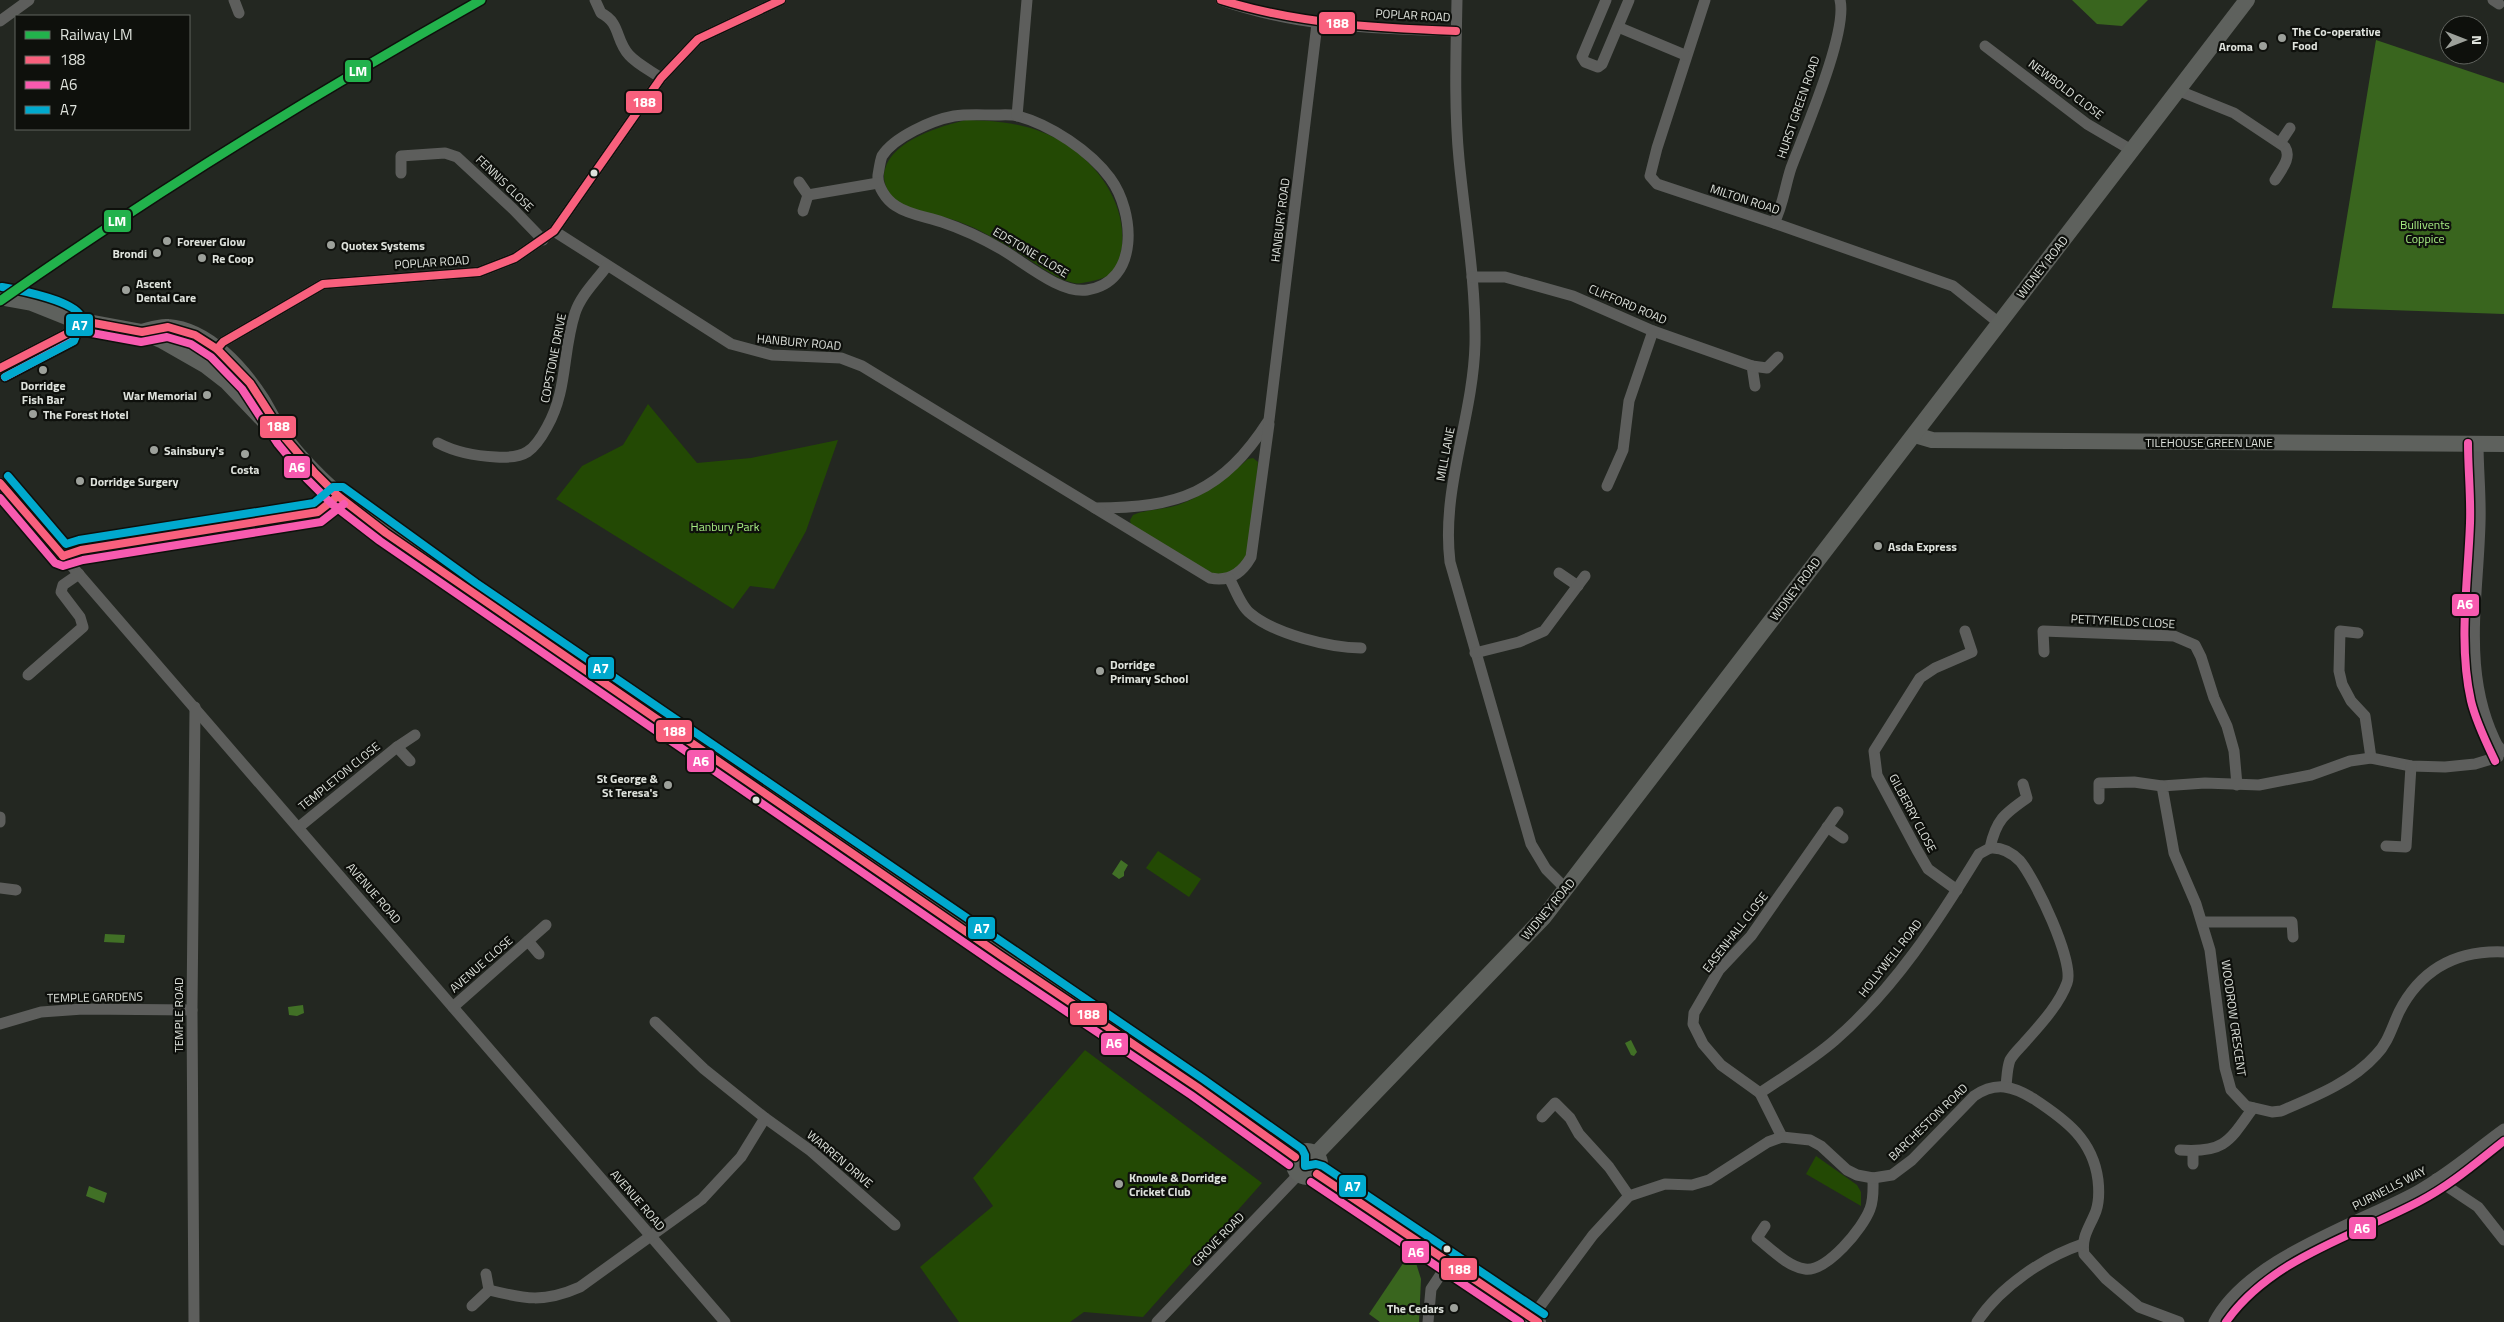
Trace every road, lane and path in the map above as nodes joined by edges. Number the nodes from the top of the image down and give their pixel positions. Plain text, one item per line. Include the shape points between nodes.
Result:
1 (29, 0) edge
2 (234, 0) edge
3 (595, 0) edge
4 (781, 0) edge
5 (1027, 0) edge
6 (1221, 0) edge
7 (1457, 0) edge
8 (1606, 0) edge
9 (1629, 0) edge
10 (1705, 0) edge
11 (1840, 0) edge
12 (2247, 0) edge
13 (239, 13) dead end
14 (0, 22) edge
15 (1317, 24) junction
16 (1618, 27) junction
17 (1456, 31) junction
18 (1985, 46) dead end
19 (1685, 55) junction
20 (661, 78) junction
21 (2177, 90) junction
22 (1017, 116) junction
23 (2290, 128) dead end
24 (2280, 143) junction
25 (2133, 151) junction
26 (401, 173) dead end
27 (2275, 180) dead end
28 (799, 182) dead end
29 (878, 183) junction
30 (808, 195) junction
31 (802, 211) dead end
32 (1774, 223) junction
33 (554, 231) junction
34 (543, 240) junction
35 (607, 266) junction
36 (1472, 277) junction
37 (0, 297) edge
38 (72, 319) junction
39 (1999, 323) junction
40 (1653, 330) junction
41 (142, 332) junction
42 (218, 349) junction
43 (1778, 357) dead end
44 (205, 365) junction
45 (1752, 366) junction
46 (0, 368) edge
47 (1755, 386) dead end
48 (1269, 420) junction
49 (282, 435) junction
50 (1915, 435) junction
51 (438, 443) dead end
52 (2478, 443) junction
53 (2504, 444) edge
54 (0, 483) edge
55 (1607, 486) dead end
56 (338, 496) junction
57 (1096, 508) junction
58 (63, 556) junction
59 (1559, 573) dead end
60 (79, 574) junction
61 (1229, 578) junction
62 (1964, 631) dead end
63 (2358, 633) dead end
64 (1361, 648) dead end
65 (2044, 652) dead end
66 (1474, 653) junction
67 (28, 675) dead end
68 (195, 707) junction
69 (415, 735) dead end
70 (397, 747) junction
71 (2501, 752) edge
72 (2371, 758) junction
73 (410, 761) dead end
74 (2411, 766) junction
75 (2023, 784) dead end
76 (2237, 785) junction
77 (2162, 786) junction
78 (2099, 799) dead end
79 (1838, 812) dead end
80 (0, 817) edge
81 (0, 822) edge
82 (299, 827) junction
83 (1827, 827) junction
84 (1843, 838) dead end
85 (2386, 846) dead end
86 (1990, 848) junction
87 (0, 888) edge
88 (16, 890) dead end
89 (1566, 890) junction
90 (1957, 890) junction
91 (2203, 922) junction
92 (546, 925) dead end
93 (2293, 937) dead end
94 (528, 941) junction
95 (2504, 952) edge
96 (539, 954) dead end
97 (453, 1007) junction
98 (192, 1010) junction
99 (655, 1022) dead end
100 (0, 1024) edge
101 (2006, 1086) junction
102 (1760, 1093) junction
103 (2253, 1108) junction
104 (1542, 1117) dead end
105 (765, 1118) junction
106 (2504, 1129) edge
107 (1782, 1137) junction
108 (2180, 1150) dead end
109 (2193, 1151) junction
110 (1316, 1154) junction
111 (1295, 1157) junction
112 (2193, 1164) dead end
113 (1317, 1174) junction
114 (1298, 1175) junction
115 (1873, 1178) junction
116 (2436, 1180) junction
117 (1629, 1196) junction
118 (895, 1225) dead end
119 (1765, 1226) dead end
120 (651, 1237) junction
121 (2504, 1240) edge
122 (2083, 1244) junction
123 (1449, 1262) junction
124 (486, 1274) dead end
125 (489, 1290) junction
126 (472, 1306) dead end
127 (1535, 1320) edge
128 (194, 1322) edge
129 (725, 1322) edge
130 (1157, 1322) edge
131 (1428, 1322) edge
132 (1977, 1322) edge
133 (2179, 1322) edge
134 (2214, 1322) edge

1 - 14 street
2 - 13 street
3 - 20 street via 600,13 614,23 629,55
4 - 20 street, POPLAR ROAD via 698,39
5 - 22 street
6 - 15 street, POPLAR ROAD via 1254,12
7 - 17 street, MILL LANE
8 - 16 street via 1582,57 1585,62 1598,67 1602,64
9 - 16 street
10 - 19 street, MILTON ROAD
11 - 32 street, HURST GREEN ROAD via 1840,24
12 - 21 main road, WIDNEY ROAD
15 - 17 street, POPLAR ROAD
15 - 48 street, HANBURY ROAD
16 - 19 street
17 - 36 street, MILL LANE via 1459,157
18 - 25 street, NEWBOLD CLOSE via 2087,124
19 - 32 street, MILTON ROAD via 1650,176 1657,184
20 - 33 street, POPLAR ROAD
21 - 24 street via 2234,113
21 - 25 main road, WIDNEY ROAD
22 - 29 street, EDSTONE CLOSE via 955,116 924,125 882,157
22 - 29 street, EDSTONE CLOSE via 1067,139 1086,152 1110,177 1118,191 1126,210 1128,243 1124,263 1101,286 1072,290 1056,284 970,232 895,206
23 - 24 street
24 - 27 street via 2288,152
25 - 39 main road, WIDNEY ROAD
26 - 34 street, FENNIS CLOSE via 401,156 450,154 473,170
28 - 30 street
29 - 30 street
30 - 31 street
32 - 39 street, MILTON ROAD via 1953,286
33 - 34 street, POPLAR ROAD
33 - 35 street, HANBURY ROAD
34 - 42 street, POPLAR ROAD via 515,258 478,272 323,284 223,342
35 - 51 street, COPSTONE DRIVE via 583,296 575,312 564,387 557,410 537,446 511,458 477,456 453,451
35 - 57 street, HANBURY ROAD via 731,344 772,355 841,358 862,366
36 - 40 street, CLIFFORD ROAD via 1505,277 1573,296
36 - 66 street, MILL LANE via 1474,369 1448,508 1447,535 1450,562
37 - 38 main road via 32,303
38 - 41 main road
38 - 46 street via 68,333
39 - 50 main road, WIDNEY ROAD
40 - 45 street, CLIFFORD ROAD
40 - 55 street via 1629,400 1623,450
41 - 42 main road via 168,327 195,335
41 - 44 main road
42 - 44 street, POPLAR ROAD
42 - 49 main road via 250,383
43 - 45 street via 1767,368
44 - 49 main road
45 - 47 street
48 - 57 street, HANBURY ROAD via 1255,442 1223,475 1191,495 1149,506
48 - 61 street, HANBURY ROAD via 1251,557 1245,568
49 - 56 main road
50 - 52 main road, TILEHOUSE GREEN LANE via 1932,440
50 - 89 main road, WIDNEY ROAD
52 - 53 main road, TILEHOUSE GREEN LANE
52 - 71 street via 2480,523 2473,643 2479,690
54 - 58 street, AVENUE ROAD
56 - 58 street via 318,512 81,550
56 - 111 main road via 470,591
57 - 61 street, HANBURY ROAD via 1210,578
58 - 60 street, AVENUE ROAD
59 - 66 street via 1581,581 1544,631 1519,642
60 - 67 street via 61,588 83,621 83,627
60 - 68 street, AVENUE ROAD
61 - 64 street via 1250,614 1272,626 1342,648
62 - 90 street, GILBERRY CLOSE via 1972,652 1934,668 1920,678 1874,751 1877,775 1928,869
63 - 72 street via 2340,631 2339,671 2351,701 2365,716
65 - 76 street, PETTYFIELDS CLOSE via 2043,631 2174,636 2194,645 2228,726
66 - 89 street, MILL LANE via 1530,844 1546,869
68 - 82 street, AVENUE ROAD
68 - 98 street, TEMPLE ROAD
69 - 70 street, TEMPLETON CLOSE
70 - 73 street, TEMPLETON CLOSE
70 - 82 street, TEMPLETON CLOSE
71 - 74 street via 2498,757 2475,764
72 - 74 street
72 - 76 street via 2287,780
74 - 85 street via 2406,847
75 - 86 street via 2027,798 1998,822
76 - 77 street
77 - 78 street via 2134,782 2099,783
77 - 91 street, WOODROW CRESCENT via 2174,853
79 - 83 street, EASENHALL CLOSE
80 - 81 street
82 - 97 street, AVENUE ROAD
83 - 84 street
83 - 102 street, EASENHALL CLOSE via 1751,936 1719,970 1694,1013 1696,1034 1721,1065
86 - 90 street, HOLLYWELL ROAD via 1978,854
86 - 101 street via 1998,847 2008,852 2031,878 2066,957 2069,973 2064,992 2011,1059
87 - 88 street
89 - 110 main road, WIDNEY ROAD via 1528,934
90 - 102 street, HOLLYWELL ROAD via 1918,948 1869,1007 1834,1041
91 - 93 street via 2292,922
91 - 103 street, WOODROW CRESCENT via 2215,983 2225,1068 2231,1090 2246,1106
92 - 94 street, AVENUE CLOSE
94 - 96 street, AVENUE CLOSE
94 - 97 street, AVENUE CLOSE
95 - 103 street via 2482,951 2460,957 2422,979 2410,992 2378,1054 2350,1076 2281,1111
97 - 120 street, AVENUE ROAD
98 - 100 street, TEMPLE GARDENS via 49,1011
98 - 128 street, TEMPLE ROAD
99 - 105 street, WARREN DRIVE via 704,1070
101 - 115 street, BARCHESTON ROAD via 1984,1090 1902,1169 1892,1175
101 - 122 street via 2016,1088 2042,1104 2081,1135 2090,1149 2097,1168 2098,1196
102 - 107 street
103 - 109 street via 2223,1146
104 - 117 street via 1555,1103
105 - 118 street, WARREN DRIVE via 811,1150
105 - 120 street via 741,1157 702,1199
106 - 116 street, PURNELLS WAY
107 - 115 street, BARCHESTON ROAD via 1810,1140 1847,1170
107 - 117 street via 1768,1142 1709,1180 1692,1185 1666,1184
108 - 109 street
109 - 112 street
110 - 111 main road via 1305,1151
110 - 113 main road via 1321,1164
111 - 114 main road via 1294,1168
113 - 114 main road via 1309,1178
113 - 123 main road
114 - 130 street, GROVE ROAD
115 - 119 street via 1870,1209 1864,1220 1819,1269 1797,1267 1757,1238
116 - 121 street via 2478,1207
116 - 134 street, PURNELLS WAY via 2286,1256 2250,1281 2226,1304
117 - 127 street via 1593,1235
120 - 125 street via 580,1287 559,1296 545,1299
120 - 129 street, AVENUE ROAD
122 - 132 street via 2063,1251 2007,1289
122 - 133 street via 2084,1254 2095,1267 2139,1307
123 - 127 main road
123 - 131 street via 1431,1289
124 - 125 street
125 - 126 street

